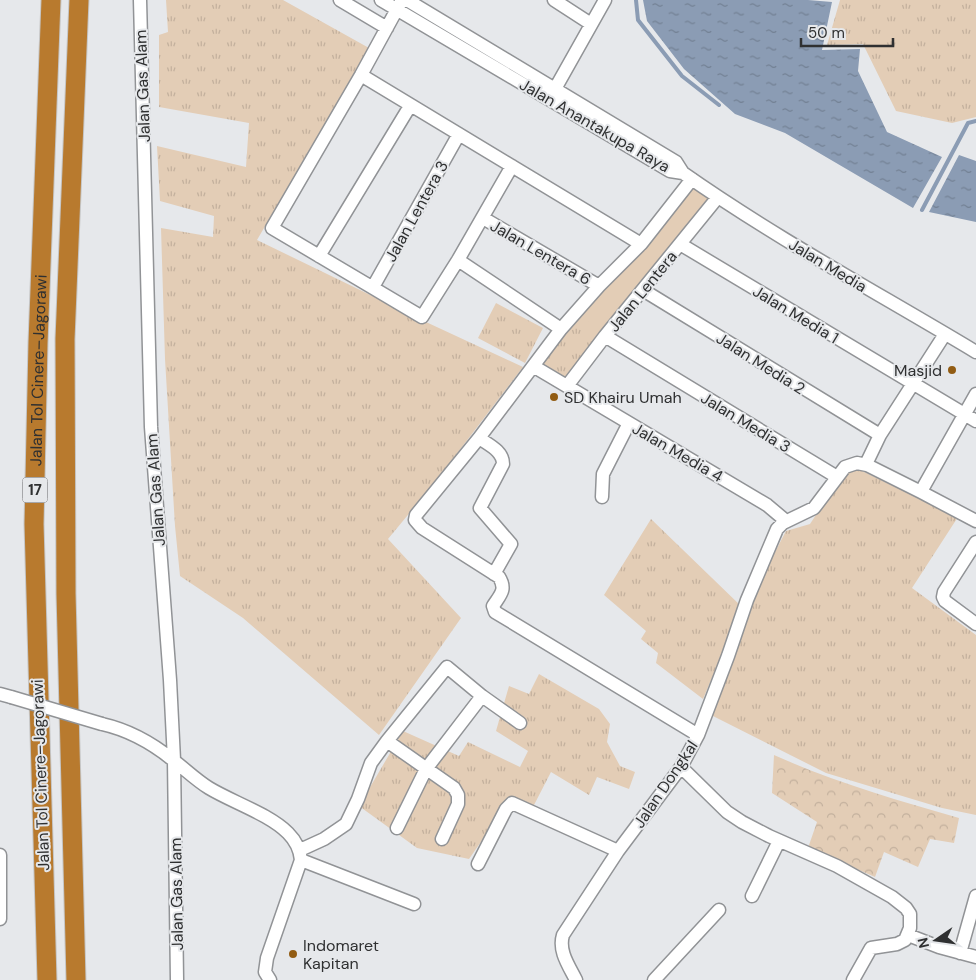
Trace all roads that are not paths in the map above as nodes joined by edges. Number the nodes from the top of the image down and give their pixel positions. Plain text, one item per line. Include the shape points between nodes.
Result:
1 (51, 0) edge
2 (79, 0) edge
3 (140, 0) edge
4 (340, 0) edge
5 (381, 0) edge
6 (406, 0) edge
7 (554, 0) edge
8 (605, 0) edge
9 (399, 5) edge
10 (591, 24) junction
11 (387, 28) junction
12 (460, 31) junction
13 (454, 43) junction
14 (361, 75) junction
15 (552, 94) junction
16 (410, 106) junction
17 (459, 134) junction
18 (512, 166) junction
19 (687, 176) junction
20 (718, 197) junction
21 (483, 218) junction
22 (641, 244) junction
23 (680, 244) junction
24 (319, 256) junction
25 (458, 260) junction
26 (599, 286) junction
27 (373, 287) junction
28 (643, 290) junction
29 (561, 329) junction
30 (945, 334) junction
31 (605, 336) junction
32 (976, 352) edge
33 (533, 366) junction
34 (912, 384) junction
35 (567, 386) junction
36 (976, 394) edge
37 (964, 414) junction
38 (976, 422) edge
39 (628, 423) junction
40 (880, 435) junction
41 (479, 438) junction
42 (868, 460) dead end
43 (836, 477) junction
44 (924, 486) dead end
45 (602, 497) dead end
46 (786, 521) junction
47 (976, 521) edge
48 (976, 542) edge
49 (494, 574) junction
50 (976, 624) edge
51 (5, 696) edge
52 (482, 696) junction
53 (520, 723) dead end
54 (698, 735) junction
55 (387, 740) junction
56 (174, 760) junction
57 (681, 767) junction
58 (426, 769) junction
59 (397, 828) dead end
60 (442, 838) dead end
61 (779, 841) junction
62 (618, 851) junction
63 (0, 855) edge
64 (300, 855) junction
65 (478, 864) dead end
66 (752, 896) dead end
67 (976, 896) edge
68 (414, 904) dead end
69 (719, 910) dead end
70 (0, 919) edge
71 (908, 935) junction
72 (960, 953) junction
73 (976, 957) edge
74 (268, 979) edge
75 (46, 980) edge
76 (76, 980) edge
77 (177, 980) edge
78 (576, 980) edge
79 (654, 980) edge
80 (853, 980) edge

1 - 75 highway, Jalan Tol Cinere–Jagorawi / 17 via 34,524
2 - 76 highway, Jalan Tol Cinere–Jagorawi / 17 via 65,339 66,594
3 - 56 street, Jalan Gas Alam via 151,427
4 - 11 street
5 - 9 street, Jalan Anantakupa Raya
6 - 12 street, Jalan Anantakupa Raya
7 - 10 street
8 - 10 street
9 - 11 street
9 - 13 street, Jalan Anantakupa Raya
10 - 15 street
11 - 14 street
12 - 13 street
12 - 15 street, Jalan Anantakupa Raya
13 - 15 street, Jalan Anantakupa Raya
14 - 16 street
14 - 24 street via 272,228
15 - 19 street, Jalan Anantakupa Raya via 670,171
16 - 17 street
16 - 24 street
17 - 18 street
17 - 27 street, Jalan Lentera 3
18 - 21 street
18 - 22 street
19 - 20 street, Jalan Media
19 - 22 street, Jalan Lentera
20 - 23 street, Jalan Lentera
20 - 30 street, Jalan Media
21 - 25 street
21 - 26 street, Jalan Lentera 6
22 - 26 street, Jalan Lentera
23 - 28 street, Jalan Lentera
23 - 34 street, Jalan Media 1
24 - 27 street
25 - 27 street via 422,317
25 - 29 street
26 - 29 street, Jalan Lentera
28 - 31 street, Jalan Lentera
28 - 40 street, Jalan Media 2
29 - 33 street, Jalan Lentera
30 - 32 street, Jalan Media
30 - 34 street
31 - 35 street, Jalan Lentera
31 - 43 street, Jalan Media 3
33 - 35 street, Jalan Media 4
33 - 41 street, Jalan Lentera
34 - 37 street, Jalan Media 1
34 - 40 street
35 - 39 street, Jalan Media 4
36 - 37 street
37 - 38 street, Jalan Media 1
37 - 44 street
39 - 45 street via 604,474
39 - 46 street, Jalan Media 4 via 767,505
40 - 42 street
41 - 49 street via 497,450 504,461 480,508 511,543
41 - 49 street, Jalan Lentera via 415,520 433,536
43 - 46 street via 814,508
43 - 47 street via 845,467 861,464
46 - 54 street, Jalan Dongkal via 777,529 763,561
48 - 50 street via 943,597
49 - 54 street via 503,589 493,606 495,612
51 - 56 street, bridge via 124,730
52 - 53 street
52 - 55 street via 447,668
52 - 58 street
54 - 57 street, Jalan Dongkal
55 - 58 street
55 - 64 street via 371,763 346,824
56 - 64 street via 211,790 282,828 293,838
56 - 77 street, Jalan Gas Alam
57 - 61 street via 727,812
57 - 62 street, Jalan Dongkal
58 - 59 street
58 - 60 street via 454,788 458,795 458,804
61 - 66 street
61 - 71 street via 830,863 901,903 910,914
62 - 65 street via 512,803
62 - 78 street, Jalan Dongkal via 561,940 562,951
63 - 70 street
64 - 68 street
64 - 74 street via 267,958
67 - 72 street
69 - 79 street
71 - 72 street
71 - 80 street via 897,944 873,946
72 - 73 street

